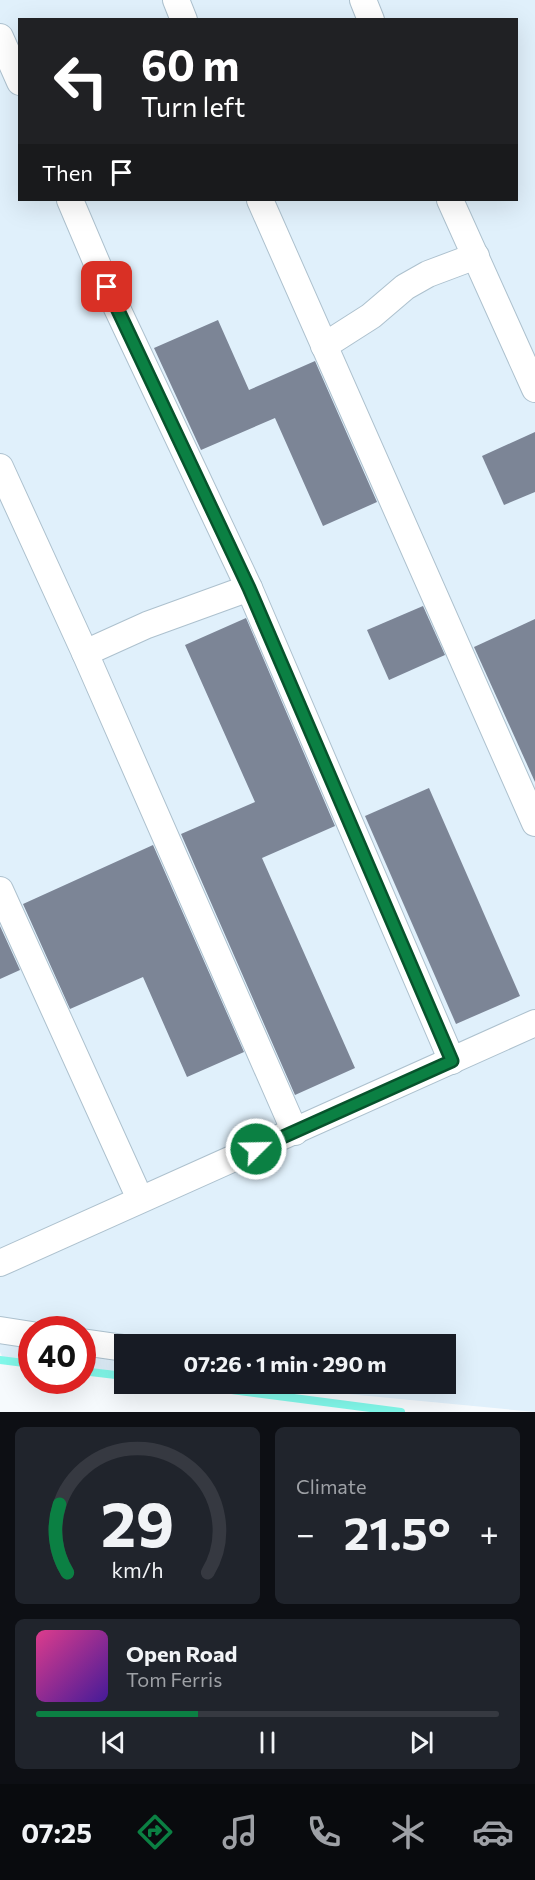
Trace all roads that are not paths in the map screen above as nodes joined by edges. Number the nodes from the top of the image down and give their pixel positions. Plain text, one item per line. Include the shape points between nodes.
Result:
1 (176, 0) edge
2 (363, 0) edge
3 (183, 18) edge
4 (370, 18) edge
5 (0, 37) edge
6 (18, 78) edge
7 (70, 201) edge
8 (260, 201) edge
9 (450, 201) edge
10 (476, 256) junction
11 (324, 346) junction
12 (535, 389) edge
13 (0, 467) edge
14 (249, 588) junction
15 (85, 653) junction
16 (535, 823) edge
17 (0, 890) edge
18 (535, 1023) edge
19 (452, 1061) junction
20 (295, 1132) junction
21 (140, 1199) junction
22 (0, 1263) edge
23 (0, 1330) edge
24 (18, 1333) edge
25 (96, 1344) edge
26 (114, 1347) edge

1 - 3 street
2 - 4 street
5 - 6 street
7 - 14 street
8 - 11 street
9 - 10 street
10 - 11 street via 428,274
10 - 12 street
11 - 16 street
13 - 15 street
14 - 15 street via 147,625
14 - 19 street
15 - 20 street
17 - 21 street
18 - 19 street
19 - 20 street
20 - 21 street
21 - 22 street
23 - 24 street
25 - 26 street

